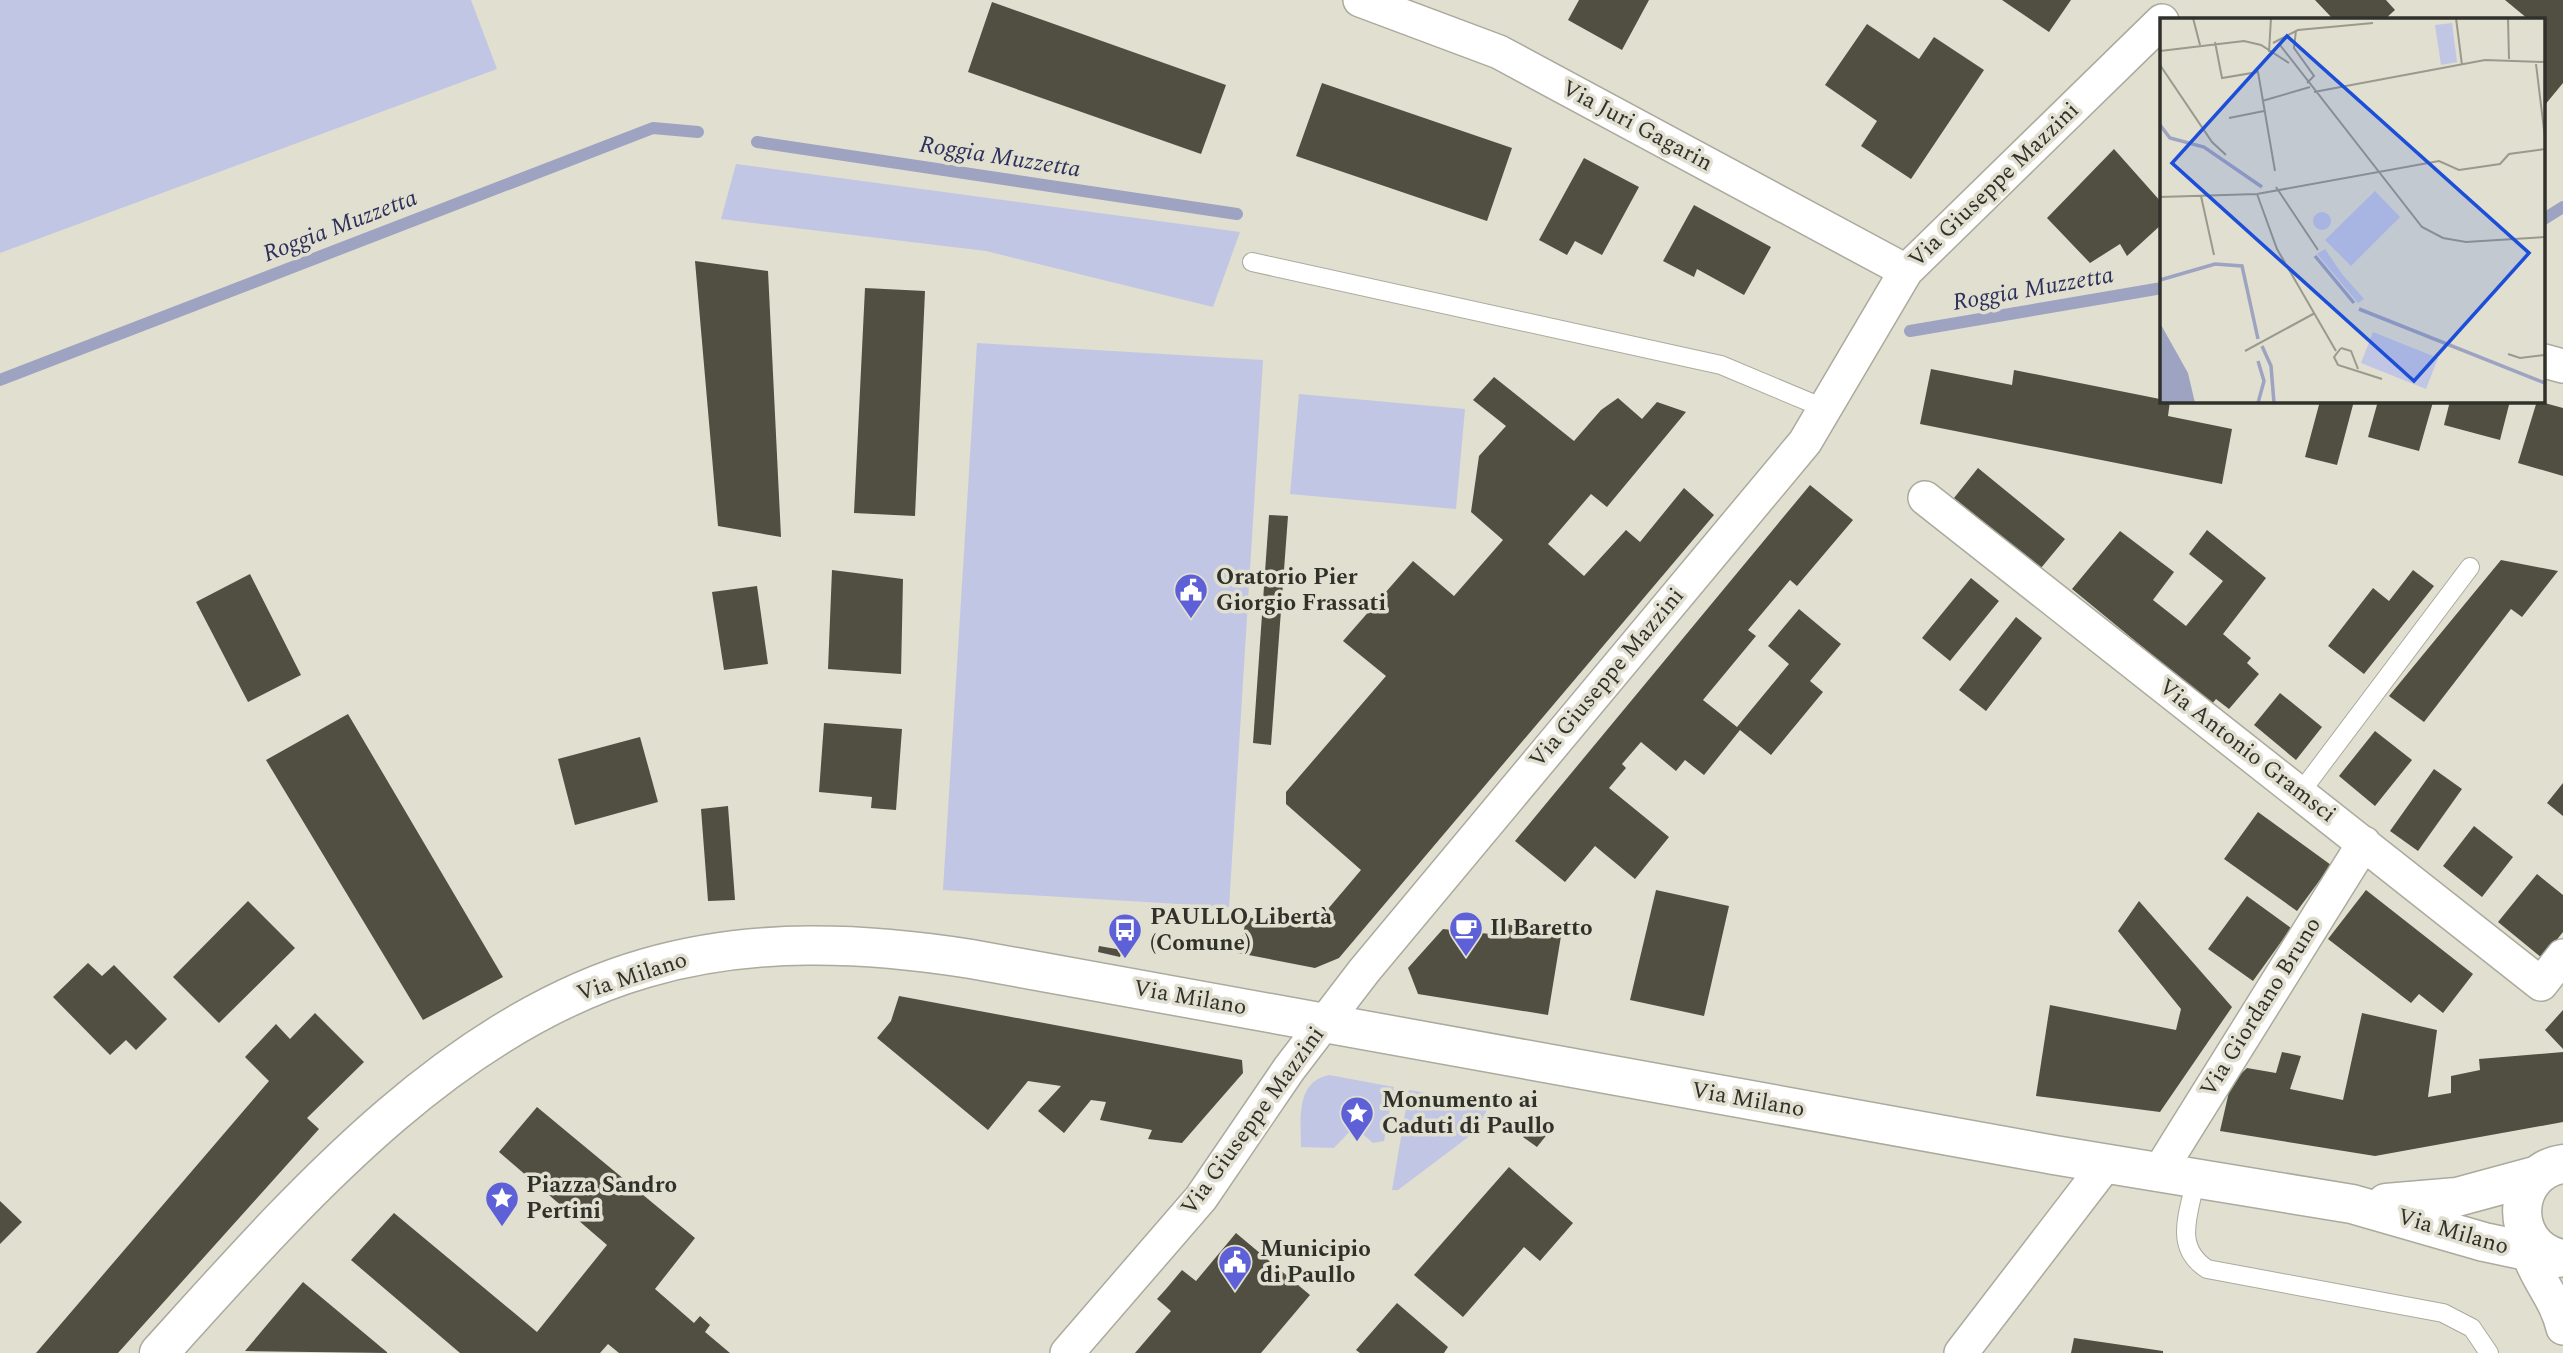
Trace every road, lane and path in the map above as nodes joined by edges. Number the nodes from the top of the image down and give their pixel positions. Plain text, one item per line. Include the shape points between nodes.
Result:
1 (1360, 0) edge
2 (2184, 0) edge
3 (2165, 18) edge
4 (2160, 23) edge
5 (1252, 262) dead end
6 (1906, 271) junction
7 (2546, 362) edge
8 (2563, 366) edge
9 (1826, 409) junction
10 (1925, 498) dead end
11 (2470, 567) dead end
12 (2300, 793) junction
13 (2364, 843) junction
14 (2563, 957) edge
15 (1325, 1021) junction
16 (2106, 1164) junction
17 (2551, 1170) edge
18 (2159, 1172) junction
19 (2196, 1177) junction
20 (2352, 1204) junction
21 (2542, 1249) edge
22 (2563, 1328) edge
23 (159, 1353) edge
24 (1068, 1353) edge
25 (1961, 1353) edge
26 (2490, 1353) edge

1 - 6 street, Via Juri Gagarin via 1499,52
2 - 3 street, Via Giuseppe Mazzini
4 - 6 street, Via Giuseppe Mazzini
5 - 9 lane via 1720,365
6 - 9 street, Via Giuseppe Mazzini
7 - 8 street
9 - 15 street, Via Giuseppe Mazzini via 1779,475
10 - 12 street, Via Antonio Gramsci
11 - 12 lane
12 - 13 street, Via Antonio Gramsci
13 - 14 street, Via Antonio Gramsci via 2541,984
13 - 18 street, Via Giordano Bruno
15 - 16 street, Via Milano
15 - 23 street, Via Milano via 971,959 882,948 763,947 644,968 554,1004 477,1050 426,1088 321,1181
15 - 24 street, Via Giuseppe Mazzini via 1201,1198
16 - 18 street, Via Milano
16 - 25 street
17 - 20 street, Via Milano via 2448,1198
17 - 21 street via 2529,1184 2522,1201
18 - 19 street, Via Milano
19 - 20 street, Via Milano
19 - 26 lane via 2185,1238 2187,1251 2207,1269 2443,1313 2472,1328
20 - 21 street, Via Milano
21 - 22 street

